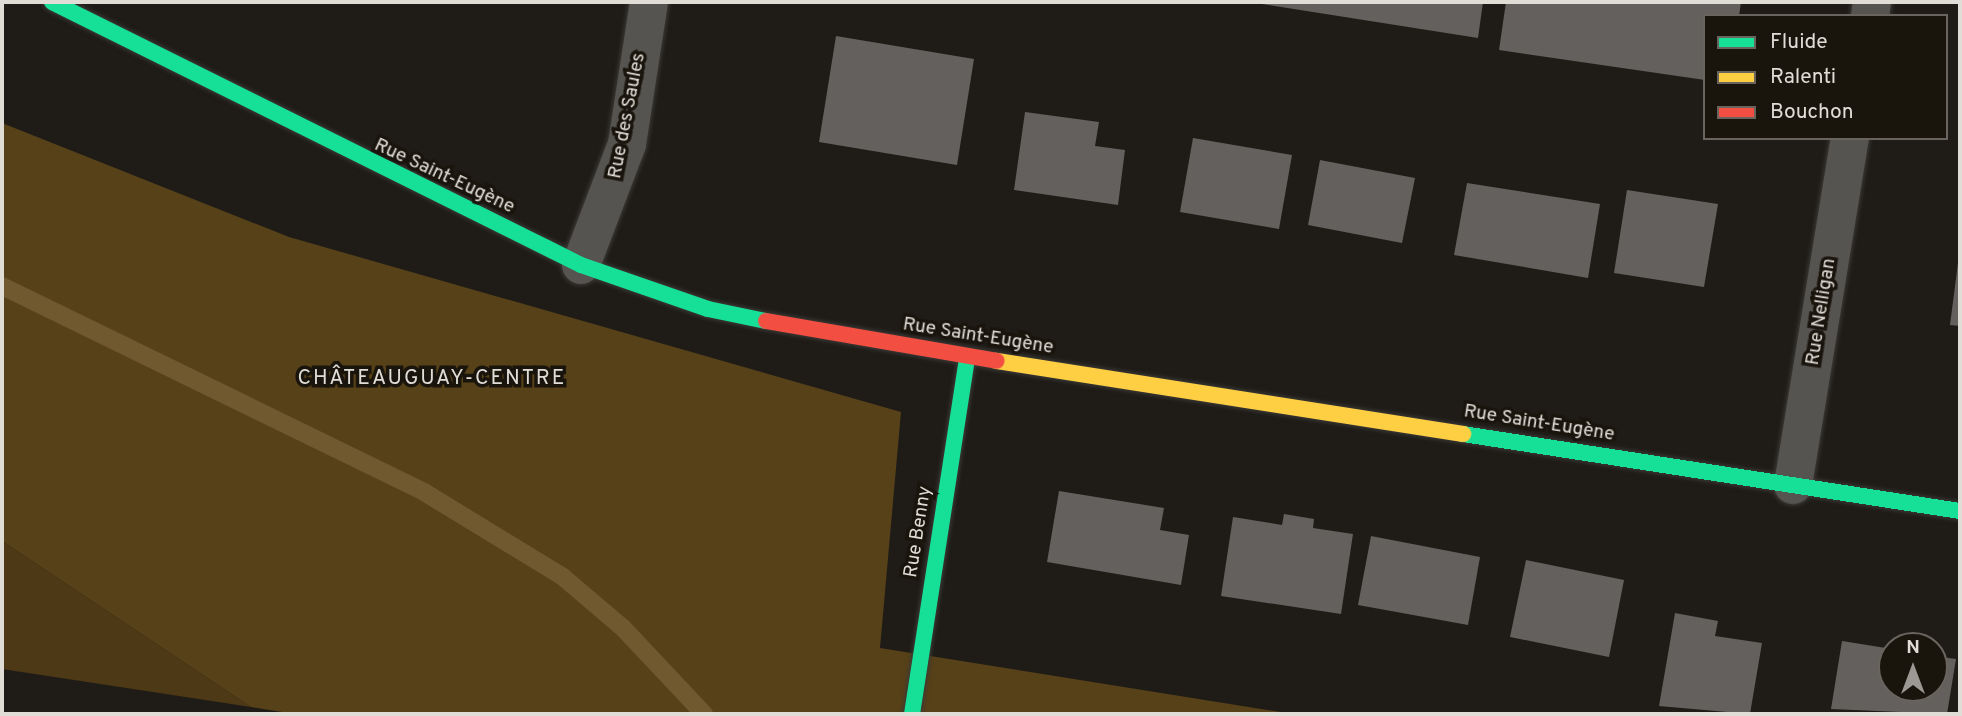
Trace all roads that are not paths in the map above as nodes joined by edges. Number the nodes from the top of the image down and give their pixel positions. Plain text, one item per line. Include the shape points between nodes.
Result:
1 (52, 2) edge
2 (649, 2) edge
3 (1850, 140) edge
4 (581, 265) junction
5 (967, 357) junction
6 (1793, 485) junction
7 (1960, 511) edge
8 (912, 714) edge

1 - 4 street, Rue Saint-Eugène
2 - 4 street, Rue des Saules via 627,144
3 - 6 street, Rue Nelligan
4 - 5 street, Rue Saint-Eugène via 708,309
5 - 6 street, Rue Saint-Eugène
5 - 8 street, Rue Benny
6 - 7 street, Rue Saint-Eugène

